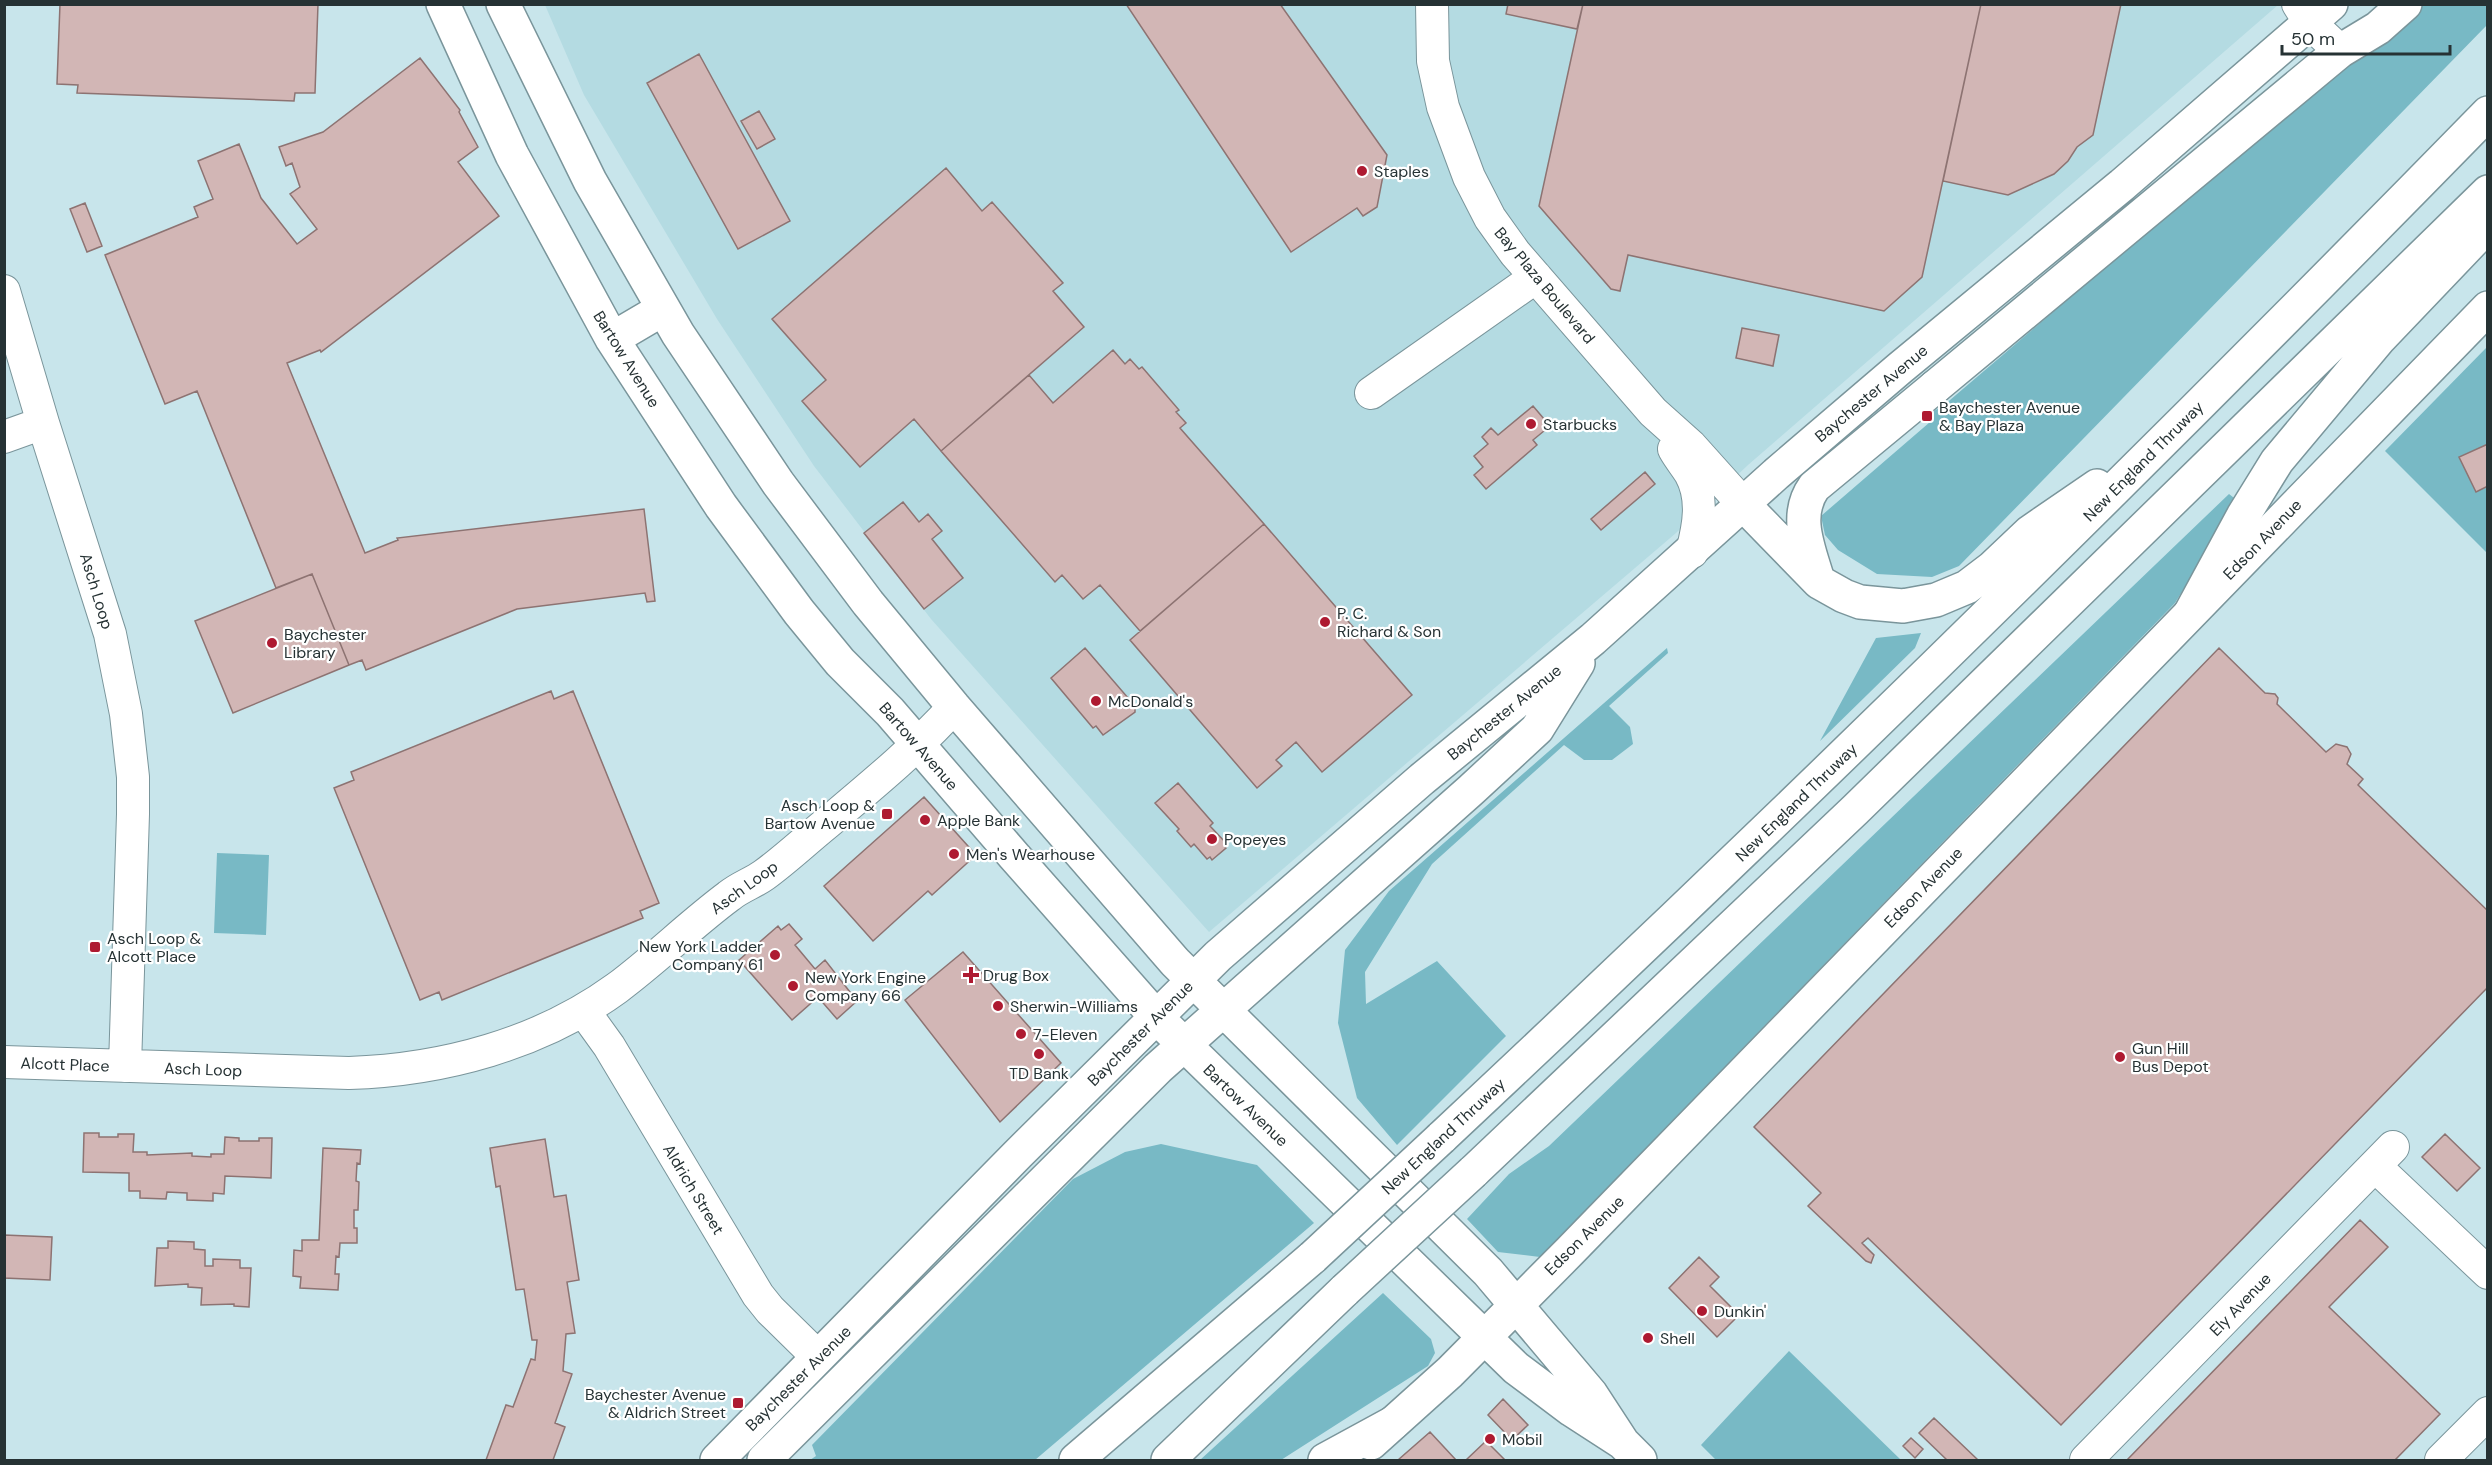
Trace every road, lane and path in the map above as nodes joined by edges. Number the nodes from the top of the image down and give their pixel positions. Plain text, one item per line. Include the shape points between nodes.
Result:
1 (443, 4) edge
2 (503, 4) edge
3 (1432, 4) edge
4 (2405, 4) edge
5 (2313, 10) edge
6 (2340, 51) junction
7 (2487, 113) edge
8 (2487, 192) edge
9 (2487, 225) edge
10 (1536, 277) junction
11 (4, 291) edge
12 (2487, 308) edge
13 (663, 309) junction
14 (612, 339) junction
15 (1371, 393) dead end
16 (1653, 412) junction
17 (43, 423) junction
18 (4, 437) edge
19 (2167, 438) junction
20 (1743, 504) junction
21 (1692, 552) junction
22 (1819, 582) junction
23 (2191, 612) junction
24 (1593, 639) junction
25 (954, 707) junction
26 (919, 745) junction
27 (1194, 980) junction
28 (1223, 1009) junction
29 (583, 1010) junction
30 (1157, 1018) junction
31 (1184, 1044) junction
32 (4, 1062) edge
33 (125, 1066) junction
34 (2487, 1273) edge
35 (1516, 1304) junction
36 (1483, 1337) junction
37 (818, 1357) junction
38 (2487, 1413) edge
39 (1393, 1423) junction
40 (1632, 1452) edge
41 (717, 1461) edge
42 (764, 1461) edge
43 (1076, 1461) edge
44 (1168, 1461) edge
45 (1325, 1461) edge
46 (1352, 1461) edge
47 (2086, 1461) edge
48 (2441, 1461) edge

1 - 14 main road, Bartow Avenue via 512,155
2 - 13 main road, Bartow Avenue via 590,181
3 - 10 street, Bay Plaza Boulevard via 1431,36 1437,83 1460,157 1490,218
4 - 6 main road via 2378,28
5 - 6 street
5 - 20 main road, Baychester Avenue via 2121,185
6 - 22 main road via 1814,487 1805,503 1803,527
7 - 19 main road, New England Thruway
8 - 44 main road, bridge via 1847,818
9 - 23 main road via 2380,338 2277,460
10 - 15 street
10 - 16 street, Bay Plaza Boulevard
11 - 17 street, Asch Loop
12 - 23 main road, Edson Avenue
13 - 14 main road
13 - 25 main road, Bartow Avenue via 739,427 824,547
14 - 26 main road, Bartow Avenue via 722,506 799,612 840,662
16 - 20 street, Bay Plaza Boulevard via 1691,446
16 - 21 street, Bay Plaza Boulevard via 1699,496 1700,519
17 - 18 street
17 - 33 street, Asch Loop via 110,634 126,714 133,814
19 - 22 main road via 2030,532 1981,578 1952,595 1912,605 1867,603
19 - 43 main road, New England Thruway, bridge via 1742,855 1441,1138 1312,1257
20 - 21 main road, Baychester Avenue
20 - 22 main road
21 - 24 main road, Baychester Avenue
23 - 35 main road, Edson Avenue
24 - 27 main road, Baychester Avenue via 1422,779
24 - 28 main road, Baychester Avenue via 1537,729
25 - 26 street, Asch Loop
25 - 27 main road, Bartow Avenue
26 - 29 street, Asch Loop via 763,876 731,894 654,959
26 - 30 main road, Bartow Avenue
27 - 28 main road, Bartow Avenue
27 - 30 main road, Baychester Avenue
28 - 31 main road, Baychester Avenue
28 - 35 main road, Bartow Avenue
29 - 33 street, Asch Loop via 475,1055 391,1072
29 - 37 street, Aldrich Street via 609,1046 758,1295
30 - 31 main road, Bartow Avenue
30 - 37 main road, Baychester Avenue
31 - 36 main road, Bartow Avenue
31 - 42 main road, Baychester Avenue via 1035,1187
32 - 33 street, Alcott Place
34 - 47 street, Ely Avenue via 2384,1156
35 - 36 main road, Edson Avenue
35 - 40 main road, Bartow Avenue via 1591,1394
36 - 39 main road, Edson Avenue
36 - 40 main road, Bartow Avenue via 1516,1368
37 - 41 main road, Baychester Avenue
38 - 48 street
39 - 45 main road
39 - 46 main road, Edson Avenue

